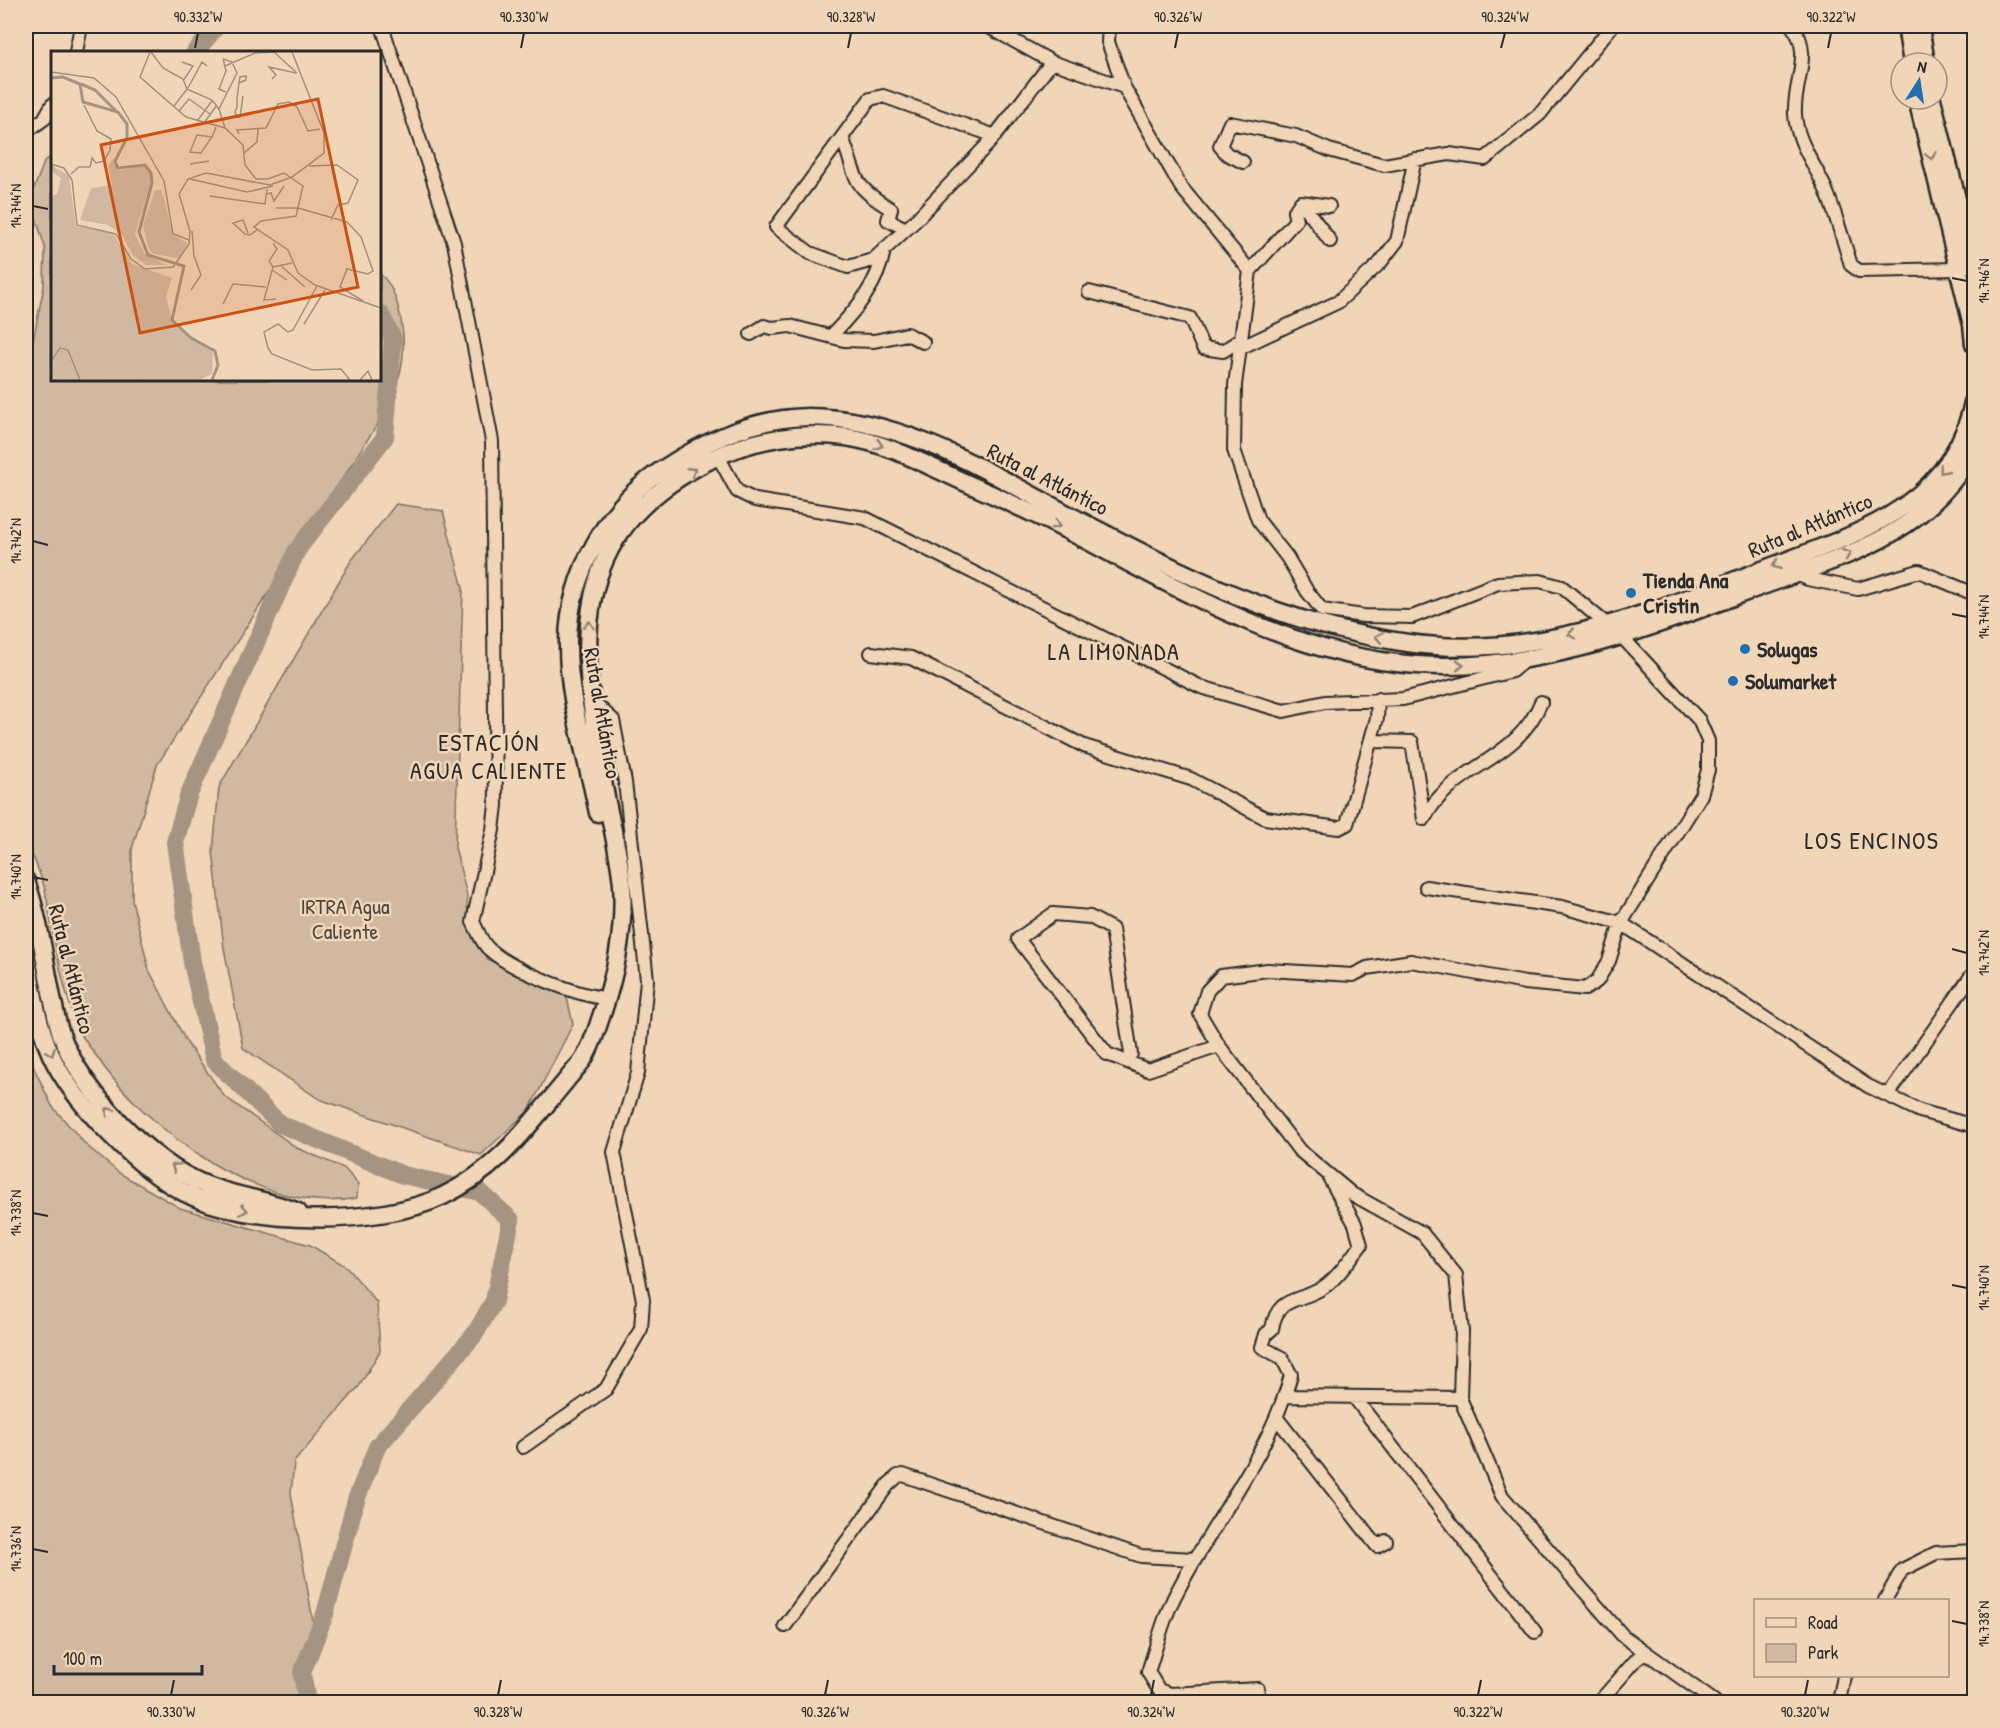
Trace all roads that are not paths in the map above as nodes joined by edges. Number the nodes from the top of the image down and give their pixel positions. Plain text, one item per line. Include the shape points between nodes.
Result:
1 (81, 26) edge
2 (382, 26) edge
3 (1109, 26) edge
4 (1612, 26) edge
5 (1792, 26) edge
6 (1906, 26) edge
7 (1920, 26) edge
8 (995, 27) edge
9 (76, 51) edge
10 (1910, 51) edge
11 (1924, 51) edge
12 (1052, 62) junction
13 (1124, 87) junction
14 (51, 107) edge
15 (1921, 111) edge
16 (1934, 111) edge
17 (26, 132) edge
18 (995, 136) junction
19 (842, 137) junction
20 (1415, 159) junction
21 (1243, 162) dead end
22 (1301, 202) junction
23 (1329, 206) dead end
24 (906, 229) junction
25 (1330, 241) dead end
26 (884, 249) junction
27 (1967, 268) edge
28 (1250, 271) junction
29 (1089, 292) dead end
30 (751, 334) dead end
31 (831, 336) junction
32 (923, 342) dead end
33 (1240, 344) junction
34 (1974, 344) edge
35 (1974, 398) edge
36 (1974, 448) edge
37 (718, 456) junction
38 (1796, 574) junction
39 (1974, 594) edge
40 (1609, 626) junction
41 (1623, 638) junction
42 (871, 654) dead end
43 (1525, 660) junction
44 (1378, 699) junction
45 (592, 701) junction
46 (1541, 702) dead end
47 (1371, 741) junction
48 (26, 881) edge
49 (1426, 887) dead end
50 (1620, 923) junction
51 (26, 955) edge
52 (1974, 972) edge
53 (603, 998) junction
54 (1219, 1046) junction
55 (1131, 1054) dead end
56 (1888, 1095) junction
57 (1974, 1126) edge
58 (1325, 1172) junction
59 (313, 1217) junction
60 (1286, 1396) junction
61 (1354, 1397) junction
62 (1460, 1398) junction
63 (1276, 1417) junction
64 (523, 1446) dead end
65 (1386, 1541) dead end
66 (1974, 1551) edge
67 (1194, 1559) junction
68 (1886, 1599) edge
69 (785, 1626) dead end
70 (1535, 1632) dead end
71 (1644, 1651) junction
72 (1844, 1677) edge
73 (1258, 1689) dead end
74 (1707, 1700) edge
75 (1599, 1702) edge
76 (1839, 1702) edge

1 - 9 street
2 - 53 street via 454,243 492,441 496,805 473,922 487,948 506,963
3 - 13 street via 1108,42
4 - 20 street via 1540,114 1485,159 1449,154
5 - 27 street via 1800,35 1804,53 1795,112 1797,131 1827,191 1851,265 1859,271
6 - 10 highway
7 - 11 highway
8 - 12 street
12 - 13 street
12 - 18 street
13 - 28 street via 1181,187
14 - 17 street via 44,119
15 -> 27 highway
16 - 27 highway
18 - 19 street via 883,96 870,99
18 - 24 street
19 - 24 street via 856,180 867,194 891,209 888,220
19 - 26 street via 776,227 810,253 848,267 873,260
20 - 21 street via 1384,165 1296,136 1230,123 1220,146
20 - 33 street via 1397,241 1380,263 1338,302
22 - 23 street
22 - 25 street
22 - 28 street via 1294,212 1296,220
24 - 26 street
26 - 31 street via 882,265 870,292
27 - 34 highway
28 - 33 street
29 - 33 street via 1191,318 1203,348 1223,351
30 - 31 street via 764,326 790,326
31 - 32 street via 874,341 907,334
33 - 40 street via 1232,414 1234,450 1258,520 1322,610 1364,616 1412,616 1498,583 1540,581 1562,587
35 -> 40 highway, Ruta al Atlántico via 1966,433 1943,471 1919,497 1883,520 1841,540
38 -> 36 highway, Ruta al Atlántico via 1896,533 1943,494
37 -> 43 highway, Ruta al Atlántico via 788,436 841,436 878,444 1013,504 1221,610 1319,648 1413,665
37 - 44 street via 737,491 755,500 865,518 1201,687 1284,711 1325,702
45 -> 37 highway, Ruta al Atlántico via 588,621 597,576 612,545 662,490
38 - 39 street via 1858,589 1918,571
38 - 41 highway, Ruta al Atlántico
40 - 41 street
40 -> 53 highway, Ruta al Atlántico via 1543,640 1482,647 1404,643 1283,615 1226,593 923,441 861,422 784,418 722,435 649,478 616,511 593,545 572,604 568,642 572,676 584,755 611,879 613,923
41 - 43 highway, Ruta al Atlántico
41 - 50 street via 1699,720 1708,741 1708,770 1701,795
42 - 47 street via 911,658 1083,746 1191,779 1265,818 1339,828 1347,824
43 - 44 street via 1512,671 1403,699
44 - 47 street
45 - 53 highway, Ruta al Atlántico via 622,883 622,928
45 - 64 street via 613,720 625,782 647,980 638,1073 614,1152 644,1300 641,1329 606,1389
46 - 47 street via 1533,721 1521,735 1441,793 1424,819 1412,742
59 -> 48 highway, Ruta al Atlántico via 192,1179 114,1117 70,1054 58,1026
49 - 50 street via 1562,907
50 - 54 street via 1609,961 1597,981 1585,989 1525,983 1411,961 1367,968 1353,975 1268,970 1221,976 1207,991 1200,1014
50 - 56 street via 1868,1086
51 -> 59 highway, Ruta al Atlántico via 43,1033 56,1066 125,1149 188,1195 245,1210
52 - 56 street
53 - 59 highway, Ruta al Atlántico via 582,1063 504,1155 440,1198 411,1208 380,1214
54 - 55 street via 1148,1070 1107,1054 1018,939 1053,914 1090,917 1112,929
54 - 58 street via 1299,1150
56 - 57 street via 1920,1111
58 - 60 street via 1354,1224 1361,1245 1320,1289 1287,1301 1266,1334 1262,1347 1282,1358 1292,1375
58 - 62 street via 1352,1194 1422,1233 1455,1275 1462,1331
60 - 61 street
60 - 63 street
61 - 62 street
61 - 70 street
62 - 71 street via 1502,1496 1623,1636
63 - 65 street via 1377,1546
63 - 67 street
66 - 68 street via 1936,1553 1902,1570
67 - 69 street via 1142,1556 903,1475 888,1485
67 - 73 street via 1176,1593 1148,1672 1151,1681 1170,1694
71 - 74 street
71 - 75 street
72 - 76 street

